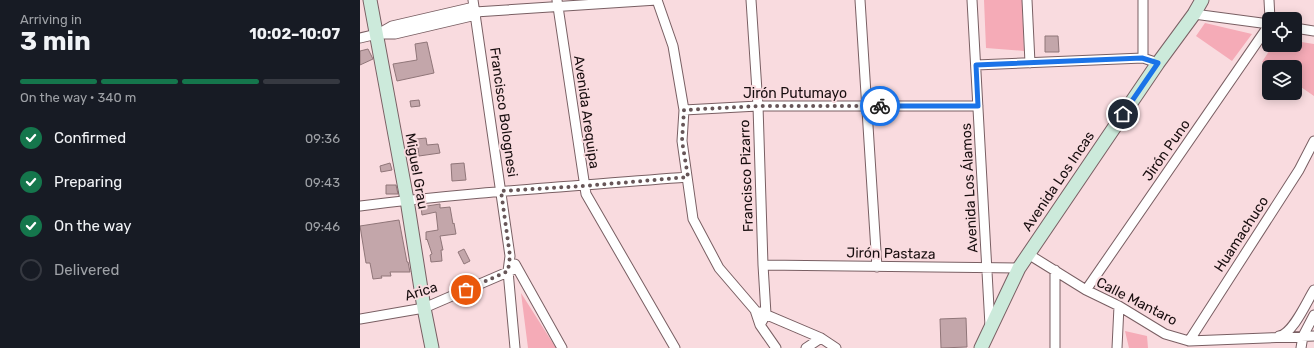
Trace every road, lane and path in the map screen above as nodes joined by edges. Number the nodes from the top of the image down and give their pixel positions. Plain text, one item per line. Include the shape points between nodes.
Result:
1 (370, 0) edge
2 (657, 0) edge
3 (751, 0) edge
4 (860, 0) edge
5 (972, 0) edge
6 (1027, 0) edge
7 (1143, 0) edge
8 (1202, 0) edge
9 (1269, 0) edge
10 (558, 3) edge
11 (475, 9) edge
12 (1270, 12) edge
13 (1194, 14) junction
14 (1262, 24) edge
15 (1302, 29) edge
16 (1314, 31) edge
17 (377, 34) junction
18 (1262, 35) edge
19 (360, 38) edge
20 (1142, 58) junction
21 (1030, 62) junction
22 (1158, 63) junction
23 (976, 65) junction
24 (758, 106) junction
25 (867, 106) junction
26 (978, 106) junction
27 (684, 110) junction
28 (1314, 141) edge
29 (688, 177) junction
30 (584, 186) junction
31 (501, 191) junction
32 (407, 200) junction
33 (360, 206) edge
34 (1028, 254) junction
35 (763, 265) junction
36 (877, 267) junction
37 (987, 268) junction
38 (1019, 268) junction
39 (513, 270) junction
40 (1055, 270) junction
41 (1086, 290) junction
42 (1314, 290) edge
43 (1119, 306) junction
44 (424, 308) junction
45 (755, 310) junction
46 (766, 314) junction
47 (1314, 315) edge
48 (360, 319) edge
49 (760, 325) junction
50 (990, 326) junction
51 (1303, 336) junction
52 (1314, 336) edge
53 (821, 338) junction
54 (1258, 338) junction
55 (1189, 340) junction
56 (432, 348) edge
57 (515, 348) edge
58 (562, 348) edge
59 (675, 348) edge
60 (776, 348) edge
61 (806, 348) edge
62 (836, 348) edge
63 (981, 348) edge
64 (1055, 348) edge
65 (1117, 348) edge
66 (1301, 348) edge

1 - 17 street, Miguel Grau
2 - 10 street
2 - 27 street via 674,46
3 - 24 street, Francisco Pizarro
4 - 25 street
5 - 23 street, Avenida Los Álamos
6 - 21 street
7 - 20 street
8 - 13 street, Avenida Los Incas
9 - 12 street
10 - 11 street
10 - 30 street, Avenida Arequipa
11 - 17 street via 392,26
11 - 31 street, Francisco Bolognesi
13 - 14 street
13 - 22 street, Avenida Los Incas
15 - 16 street
17 - 19 street
17 - 32 street, Miguel Grau
18 - 41 street, Jirón Puno
20 - 21 street
20 - 22 street
21 - 23 street
22 - 34 street, Avenida Los Incas
23 - 26 street, Avenida Los Álamos
24 - 25 street, Jirón Putumayo
24 - 27 street, Jirón Putumayo
24 - 35 street, Francisco Pizarro
25 - 26 street, Jirón Putumayo
25 - 36 street
26 - 37 street, Avenida Los Álamos
27 - 29 street via 682,141
28 - 55 street, Huamachuco via 1299,170
29 - 30 street
29 - 45 street via 693,219 719,268
30 - 31 street
30 - 59 street, Avenida Arequipa via 586,194
31 - 32 street
31 - 39 street, Francisco Bolognesi
32 - 33 street
32 - 44 street, Miguel Grau
34 - 38 street, Avenida Los Incas
34 - 40 street, Calle Mantaro
35 - 36 street, Jirón Pastaza
35 - 46 street, Francisco Pizarro
36 - 37 street, Jirón Pastaza
37 - 38 street, Jirón Pastaza
37 - 50 street, Avenida Los Álamos
38 - 50 street, Avenida Los Incas
39 - 44 street, Arica
39 - 57 street, Francisco Bolognesi
39 - 58 street
40 - 41 street, Calle Mantaro
40 - 64 street
41 - 43 street, Calle Mantaro
42 - 54 street via 1288,332
43 - 55 street, Calle Mantaro via 1166,334
43 - 65 street
44 - 48 street, Arica
44 - 56 street, Miguel Grau
45 - 46 street
45 - 49 street
46 - 49 street
46 - 53 street
47 - 51 street
49 - 60 street
50 - 63 street, Avenida Los Incas
51 - 52 street, Calle Mantaro
51 - 54 street, Calle Mantaro
51 - 66 street
53 - 61 street
53 - 62 street
54 - 55 street, Calle Mantaro

